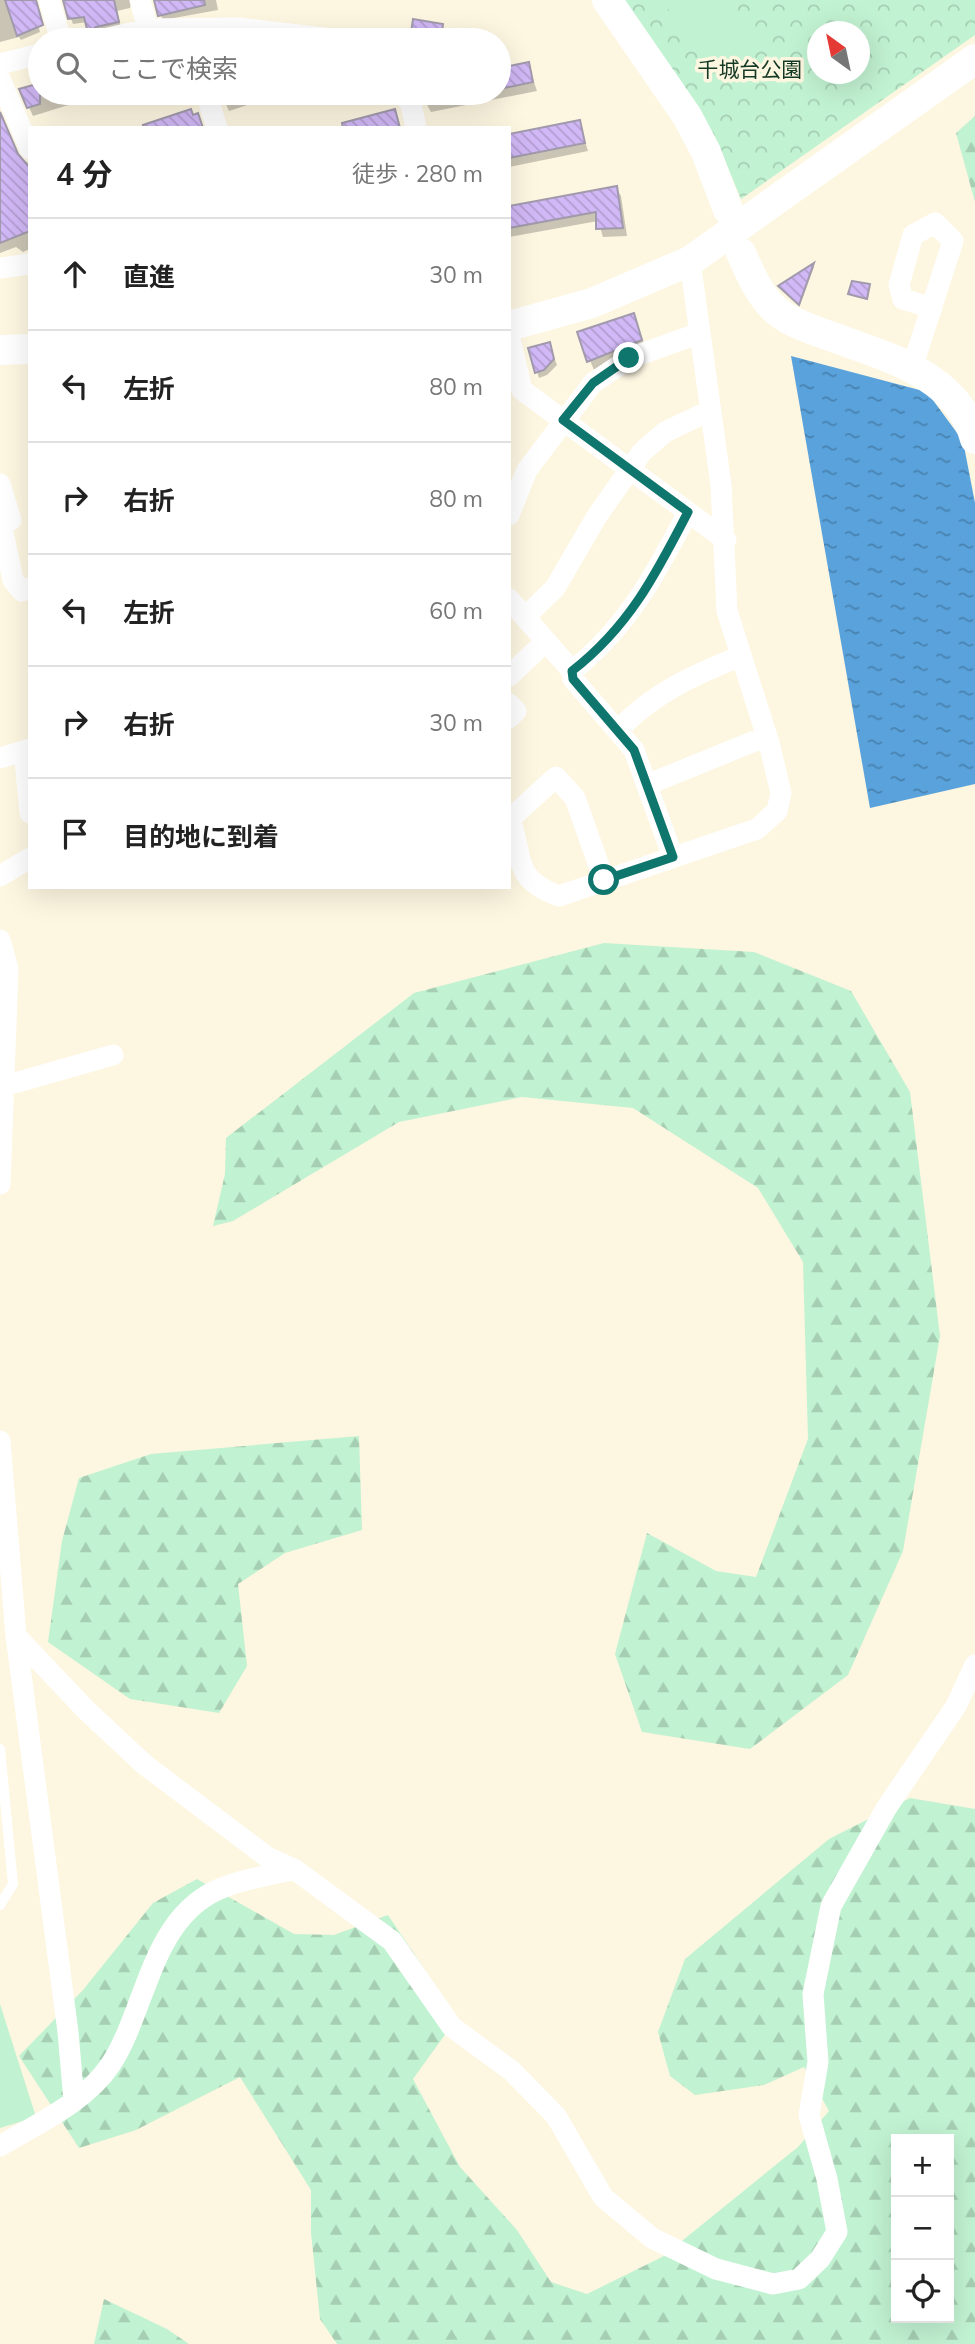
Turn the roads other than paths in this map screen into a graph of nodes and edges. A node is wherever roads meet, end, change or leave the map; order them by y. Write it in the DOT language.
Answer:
graph roads {
  1 [pos="49,0"];
  2 [pos="140,0"];
  3 [pos="607,0"];
  4 [pos="57,28"];
  5 [pos="148,28"];
  6 [pos="28,57"];
  7 [pos="975,60"];
  8 [pos="0,64"];
  9 [pos="0,79"];
  10 [pos="210,105"];
  11 [pos="411,105"];
  12 [pos="216,126"];
  13 [pos="416,126"];
  14 [pos="28,144"];
  15 [pos="728,211"];
  16 [pos="741,253"];
  17 [pos="690,261"];
  18 [pos="28,264"];
  19 [pos="0,268"];
  20 [pos="932,308"];
  21 [pos="511,325"];
  22 [pos="699,333"];
  23 [pos="28,349"];
  24 [pos="0,350"];
  25 [pos="511,351"];
  26 [pos="912,369"];
  27 [pos="516,391"];
  28 [pos="709,411"];
  29 [pos="563,420"];
  30 [pos="975,439"];
  31 [pos="631,470"];
  32 [pos="0,484"];
  33 [pos="511,510"];
  34 [pos="688,512"];
  35 [pos="10,520"];
  36 [pos="726,540"];
  37 [pos="28,589"];
  38 [pos="511,601"];
  39 [pos="525,617"];
  40 [pos="546,641"];
  41 [pos="741,656"];
  42 [pos="572,671"];
  43 [pos="511,674"];
  44 [pos="619,729"];
  45 [pos="767,736"];
  46 [pos="27,750"];
  47 [pos="0,758"];
  48 [pos="28,771"];
  49 [pos="649,784"];
  50 [pos="511,817"];
  51 [pos="511,822"];
  52 [pos="673,857"];
  53 [pos="28,859"];
  54 [pos="0,876"];
  55 [pos="604,880"];
  56 [pos="0,940"];
  57 [pos="113,1055"];
  58 [pos="4,1086"];
  59 [pos="0,1184"];
  60 [pos="0,1441"];
  61 [pos="16,1636"];
  62 [pos="975,1665"];
  63 [pos="0,1749"];
  64 [pos="1,1780"];
  65 [pos="5,1844"];
  66 [pos="294,1869"];
  67 [pos="0,1905"];
  68 [pos="74,2101"];
  69 [pos="0,2146"];
  1 -- 4 [label="street"];
  2 -- 5 [label="street"];
  3 -- 15 [label="street"];
  6 -- 8 [label="street"];
  7 -- 17 [label="street"];
  9 -- 14 [label="street"];
  10 -- 12 [label="street"];
  11 -- 13 [label="street"];
  16 -- 26 [label="street"];
  17 -- 21 [label="street"];
  17 -- 22 [label="street"];
  18 -- 19 [label="street"];
  20 -- 26 [label="street"];
  22 -- 28 [label="street"];
  22 -- 29 [label="street"];
  23 -- 24 [label="street"];
  25 -- 27 [label="street"];
  26 -- 30 [label="street"];
  27 -- 29 [label="street"];
  28 -- 31 [label="street"];
  28 -- 36 [label="street"];
  29 -- 31 [label="street"];
  29 -- 33 [label="street"];
  31 -- 34 [label="street"];
  31 -- 39 [label="street"];
  32 -- 35 [label="street"];
  34 -- 36 [label="street"];
  34 -- 42 [label="street"];
  35 -- 37 [label="street"];
  36 -- 41 [label="street"];
  38 -- 39 [label="street"];
  39 -- 40 [label="street"];
  40 -- 42 [label="street"];
  40 -- 43 [label="street"];
  41 -- 44 [label="street"];
  41 -- 45 [label="street"];
  42 -- 44 [label="street"];
  44 -- 49 [label="street"];
  45 -- 49 [label="street"];
  45 -- 52 [label="street"];
  46 -- 47 [label="street"];
  46 -- 48 [label="street"];
  49 -- 52 [label="street"];
  50 -- 55 [label="street"];
  51 -- 55 [label="street"];
  52 -- 55 [label="street"];
  53 -- 54 [label="street"];
  56 -- 58 [label="street"];
  57 -- 58 [label="street"];
  58 -- 59 [label="street"];
  60 -- 61 [label="street"];
  61 -- 66 [label="street"];
  61 -- 68 [label="street"];
  62 -- 66 [label="street"];
  63 -- 64 [label="lane"];
  64 -- 65 [label="lane"];
  65 -- 67 [label="lane"];
  66 -- 68 [label="street"];
  68 -- 69 [label="street"];
}
